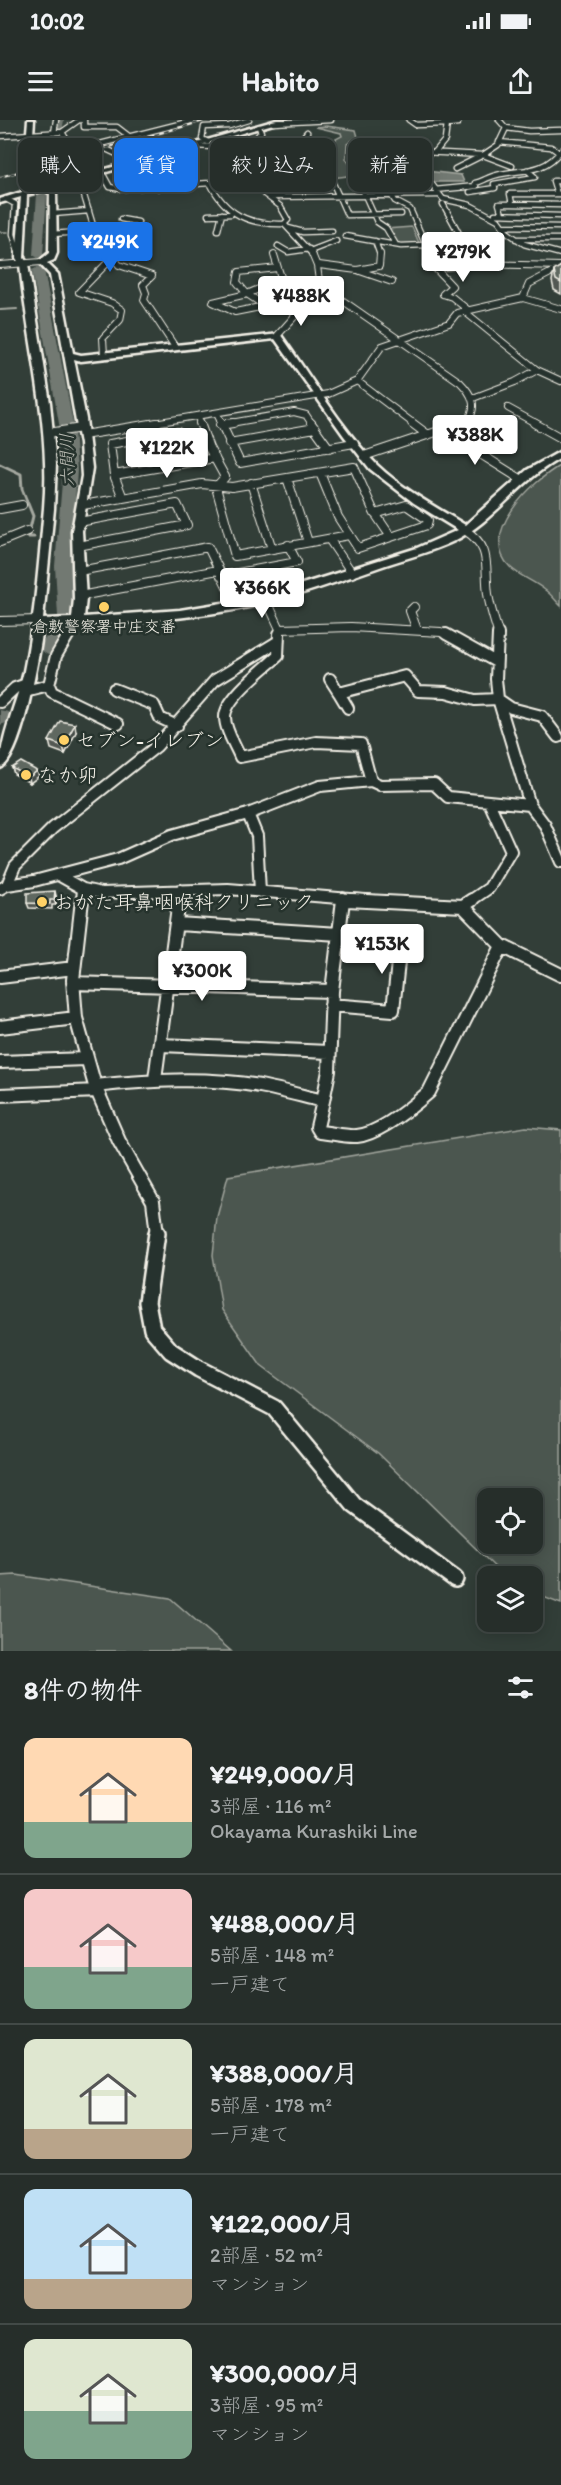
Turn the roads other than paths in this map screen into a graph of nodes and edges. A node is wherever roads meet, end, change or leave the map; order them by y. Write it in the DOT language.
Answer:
graph roads {
  1 [pos="31,120"];
  2 [pos="37,120"];
  3 [pos="56,120"];
  4 [pos="79,120"];
  5 [pos="195,120"];
  6 [pos="222,120"];
  7 [pos="249,120"];
  8 [pos="331,120"];
  9 [pos="409,120"];
  10 [pos="453,120"];
  11 [pos="499,120"];
  12 [pos="277,121"];
  13 [pos="447,124"];
  14 [pos="548,125"];
  15 [pos="229,126"];
  16 [pos="259,127"];
  17 [pos="506,128"];
  18 [pos="554,130"];
  19 [pos="561,130"];
  20 [pos="307,132"];
  21 [pos="58,133"];
  22 [pos="34,134"];
  23 [pos="502,134"];
  24 [pos="143,135"];
  25 [pos="231,135"];
  26 [pos="0,136"];
  27 [pos="130,137"];
  28 [pos="63,138"];
  29 [pos="148,138"];
  30 [pos="256,138"];
  31 [pos="302,138"];
  32 [pos="528,138"];
  33 [pos="208,142"];
  34 [pos="499,142"];
  35 [pos="510,143"];
  36 [pos="198,145"];
  37 [pos="102,146"];
  38 [pos="432,151"];
  39 [pos="436,151"];
  40 [pos="503,151"];
  41 [pos="560,151"];
  42 [pos="483,154"];
  43 [pos="512,166"];
  44 [pos="455,169"];
  45 [pos="527,171"];
  46 [pos="102,175"];
  47 [pos="561,181"];
  48 [pos="210,183"];
  49 [pos="198,184"];
  50 [pos="114,187"];
  51 [pos="432,189"];
  52 [pos="32,192"];
  53 [pos="51,192"];
  54 [pos="83,192"];
  55 [pos="214,192"];
  56 [pos="264,192"];
  57 [pos="336,192"];
  58 [pos="438,194"];
  59 [pos="559,194"];
  60 [pos="391,195"];
  61 [pos="337,196"];
  62 [pos="365,196"];
  63 [pos="268,197"];
  64 [pos="3,200"];
  65 [pos="512,204"];
  66 [pos="561,205"];
  67 [pos="89,211"];
  68 [pos="401,213"];
  69 [pos="53,214"];
  70 [pos="222,214"];
  71 [pos="231,214"];
  72 [pos="374,214"];
  73 [pos="487,214"];
  74 [pos="502,214"];
  75 [pos="561,216"];
  76 [pos="121,219"];
  77 [pos="211,226"];
  78 [pos="286,226"];
  79 [pos="503,226"];
  80 [pos="561,227"];
  81 [pos="218,230"];
  82 [pos="332,231"];
  83 [pos="358,231"];
  84 [pos="95,232"];
  85 [pos="52,234"];
  86 [pos="345,236"];
  87 [pos="516,239"];
  88 [pos="561,239"];
  89 [pos="372,241"];
  90 [pos="336,242"];
  91 [pos="396,245"];
  92 [pos="425,245"];
  93 [pos="278,246"];
  94 [pos="526,246"];
  95 [pos="561,246"];
  96 [pos="310,250"];
  97 [pos="561,254"];
  98 [pos="274,255"];
  99 [pos="113,257"];
  100 [pos="22,261"];
  101 [pos="42,262"];
  102 [pos="0,265"];
  103 [pos="319,265"];
  104 [pos="461,265"];
  105 [pos="561,267"];
  106 [pos="278,268"];
  107 [pos="435,268"];
  108 [pos="357,270"];
  109 [pos="393,282"];
  110 [pos="268,285"];
  111 [pos="320,288"];
  112 [pos="247,293"];
  113 [pos="523,298"];
  114 [pos="306,303"];
  115 [pos="561,309"];
  116 [pos="466,310"];
  117 [pos="277,336"];
  118 [pos="396,339"];
  119 [pos="175,348"];
  120 [pos="67,354"];
  121 [pos="104,355"];
  122 [pos="81,358"];
  123 [pos="69,367"];
  124 [pos="537,370"];
  125 [pos="357,381"];
  126 [pos="561,381"];
  127 [pos="320,396"];
  128 [pos="473,398"];
  129 [pos="508,408"];
  130 [pos="217,414"];
  131 [pos="198,417"];
  132 [pos="220,424"];
  133 [pos="315,428"];
  134 [pos="442,430"];
  135 [pos="80,431"];
  136 [pos="48,433"];
  137 [pos="428,435"];
  138 [pos="144,438"];
  139 [pos="561,438"];
  140 [pos="229,443"];
  141 [pos="354,443"];
  142 [pos="329,448"];
  143 [pos="561,454"];
  144 [pos="364,456"];
  145 [pos="215,458"];
  146 [pos="192,461"];
  147 [pos="157,467"];
  148 [pos="320,473"];
  149 [pos="114,475"];
  150 [pos="287,478"];
  151 [pos="522,480"];
  152 [pos="251,483"];
  153 [pos="217,486"];
  154 [pos="170,489"];
  155 [pos="123,498"];
  156 [pos="83,504"];
  157 [pos="177,504"];
  158 [pos="22,505"];
  159 [pos="1,506"];
  160 [pos="375,514"];
  161 [pos="79,522"];
  162 [pos="465,530"];
  163 [pos="27,531"];
  164 [pos="349,535"];
  165 [pos="391,537"];
  166 [pos="329,540"];
  167 [pos="0,542"];
  168 [pos="308,542"];
  169 [pos="288,545"];
  170 [pos="78,546"];
  171 [pos="272,549"];
  172 [pos="79,571"];
  173 [pos="219,573"];
  174 [pos="352,573"];
  175 [pos="80,596"];
  176 [pos="266,599"];
  177 [pos="236,605"];
  178 [pos="414,607"];
  179 [pos="0,621"];
  180 [pos="37,622"];
  181 [pos="74,622"];
  182 [pos="280,629"];
  183 [pos="417,630"];
  184 [pos="277,642"];
  185 [pos="496,662"];
  186 [pos="330,679"];
  187 [pos="49,685"];
  188 [pos="26,688"];
  189 [pos="114,689"];
  190 [pos="339,693"];
  191 [pos="498,699"];
  192 [pos="0,702"];
  193 [pos="348,708"];
  194 [pos="118,724"];
  195 [pos="177,726"];
  196 [pos="558,737"];
  197 [pos="0,763"];
  198 [pos="371,781"];
  199 [pos="489,802"];
  200 [pos="530,805"];
  201 [pos="248,814"];
  202 [pos="561,861"];
  203 [pos="58,875"];
  204 [pos="4,887"];
  205 [pos="83,889"];
  206 [pos="180,891"];
  207 [pos="260,892"];
  208 [pos="343,898"];
  209 [pos="463,906"];
  210 [pos="177,924"];
  211 [pos="339,936"];
  212 [pos="502,946"];
  213 [pos="74,968"];
  214 [pos="561,975"];
  215 [pos="0,977"];
  216 [pos="73,983"];
  217 [pos="170,987"];
  218 [pos="332,991"];
  219 [pos="331,1005"];
  220 [pos="76,1018"];
  221 [pos="0,1027"];
  222 [pos="161,1044"];
  223 [pos="329,1052"];
  224 [pos="86,1059"];
  225 [pos="0,1062"];
  226 [pos="155,1079"];
  227 [pos="96,1088"];
  228 [pos="0,1095"];
  229 [pos="323,1101"];
  230 [pos="455,1579"];
  1 -- 22 [label="street"];
  2 -- 22 [label="street"];
  3 -- 21 [label="street"];
  4 -- 21 [label="street"];
  4 -- 27 [label="street"];
  5 -- 24 [label="street"];
  6 -- 15 [label="street"];
  7 -- 15 [label="street"];
  8 -- 12 [label="street"];
  9 -- 13 [label="street"];
  10 -- 13 [label="street"];
  11 -- 17 [label="street"];
  12 -- 16 [label="street"];
  13 -- 39 [label="street"];
  14 -- 18 [label="street"];
  15 -- 25 [label="street"];
  15 -- 33 [label="street"];
  16 -- 25 [label="street"];
  16 -- 30 [label="street"];
  17 -- 18 [label="street"];
  17 -- 23 [label="street"];
  18 -- 19 [label="street"];
  20 -- 31 [label="street"];
  21 -- 22 [label="street"];
  21 -- 28 [label="street"];
  22 -- 26 [label="street"];
  22 -- 100 [label="street"];
  23 -- 32 [label="street"];
  23 -- 34 [label="street"];
  24 -- 27 [label="street"];
  24 -- 29 [label="street"];
  25 -- 33 [label="street"];
  27 -- 37 [label="street"];
  33 -- 36 [label="street"];
  34 -- 35 [label="street"];
  34 -- 42 [label="street"];
  35 -- 40 [label="street"];
  35 -- 41 [label="street"];
  38 -- 39 [label="street"];
  39 -- 42 [label="street"];
  41 -- 45 [label="street"];
  42 -- 43 [label="street"];
  42 -- 44 [label="street"];
  45 -- 58 [label="street"];
  45 -- 58 [label="street"];
  46 -- 50 [label="street"];
  47 -- 59 [label="street"];
  48 -- 49 [label="street"];
  51 -- 58 [label="street"];
  52 -- 64 [label="street"];
  53 -- 69 [label="street"];
  54 -- 67 [label="street"];
  55 -- 71 [label="street"];
  56 -- 63 [label="street"];
  57 -- 61 [label="street"];
  58 -- 60 [label="street"];
  58 -- 62 [label="street"];
  58 -- 73 [label="street"];
  58 -- 104 [label="street"];
  59 -- 65 [label="street"];
  60 -- 62 [label="street"];
  60 -- 92 [label="street"];
  61 -- 62 [label="street"];
  61 -- 63 [label="street"];
  61 -- 72 [label="street"];
  62 -- 72 [label="street"];
  63 -- 78 [label="street"];
  64 -- 100 [label="street"];
  65 -- 66 [label="street"];
  65 -- 74 [label="street"];
  67 -- 69 [label="street"];
  67 -- 84 [label="street"];
  68 -- 72 [label="street"];
  69 -- 85 [label="street"];
  70 -- 71 [label="street"];
  70 -- 77 [label="street"];
  70 -- 81 [label="street"];
  71 -- 78 [label="street"];
  72 -- 91 [label="street"];
  73 -- 74 [label="street"];
  73 -- 79 [label="street"];
  74 -- 75 [label="street"];
  76 -- 84 [label="street"];
  78 -- 82 [label="street"];
  78 -- 96 [label="street"];
  79 -- 80 [label="street"];
  79 -- 87 [label="street"];
  83 -- 89 [label="street"];
  84 -- 85 [label="street"];
  84 -- 99 [label="street"];
  85 -- 101 [label="street"];
  86 -- 89 [label="street"];
  87 -- 88 [label="street"];
  87 -- 94 [label="street"];
  89 -- 91 [label="street"];
  89 -- 108 [label="street"];
  90 -- 96 [label="street"];
  91 -- 92 [label="street"];
  92 -- 107 [label="street"];
  93 -- 96 [label="street"];
  94 -- 95 [label="street"];
  94 -- 97 [label="street"];
  96 -- 103 [label="street"];
  98 -- 106 [label="street"];
  99 -- 119 [label="street"];
  99 -- 121 [label="street"];
  100 -- 101 [label="street"];
  100 -- 102 [label="street"];
  100 -- 136 [label="street"];
  101 -- 120 [label="street"];
  103 -- 108 [label="street"];
  103 -- 111 [label="street"];
  104 -- 105 [label="street"];
  104 -- 107 [label="street"];
  105 -- 113 [label="street"];
  106 -- 110 [label="street"];
  106 -- 112 [label="street"];
  107 -- 116 [label="street"];
  108 -- 109 [label="street"];
  110 -- 112 [label="street"];
  110 -- 114 [label="street"];
  111 -- 114 [label="street"];
  111 -- 118 [label="street"];
  112 -- 112 [label="street"];
  113 -- 115 [label="street"];
  113 -- 116 [label="street"];
  114 -- 117 [label="street"];
  116 -- 118 [label="street"];
  116 -- 124 [label="street"];
  117 -- 119 [label="street"];
  117 -- 127 [label="street"];
  118 -- 125 [label="street"];
  118 -- 128 [label="street"];
  119 -- 121 [label="street"];
  120 -- 122 [label="street"];
  120 -- 123 [label="street"];
  121 -- 122 [label="street"];
  122 -- 123 [label="street"];
  123 -- 135 [label="street"];
  124 -- 126 [label="street"];
  124 -- 128 [label="street"];
  125 -- 127 [label="street"];
  125 -- 137 [label="street"];
  127 -- 130 [label="street"];
  127 -- 141 [label="street"];
  128 -- 134 [label="street"];
  129 -- 139 [label="street"];
  130 -- 131 [label="street"];
  130 -- 132 [label="street"];
  131 -- 135 [label="street"];
  131 -- 145 [label="street"];
  132 -- 133 [label="street"];
  132 -- 140 [label="street"];
  133 -- 140 [label="street"];
  133 -- 142 [label="street"];
  134 -- 137 [label="street"];
  134 -- 151 [label="street"];
  135 -- 136 [label="street"];
  135 -- 156 [label="street"];
  136 -- 180 [label="street"];
  137 -- 144 [label="street"];
  138 -- 146 [label="street"];
  138 -- 147 [label="street"];
  138 -- 149 [label="street"];
  140 -- 142 [label="street"];
  141 -- 142 [label="street"];
  141 -- 144 [label="street"];
  143 -- 151 [label="street"];
  144 -- 162 [label="street"];
  145 -- 146 [label="street"];
  145 -- 153 [label="street"];
  146 -- 147 [label="street"];
  147 -- 149 [label="street"];
  148 -- 150 [label="street"];
  148 -- 160 [label="street"];
  148 -- 164 [label="street"];
  149 -- 155 [label="street"];
  150 -- 152 [label="street"];
  150 -- 168 [label="street"];
  151 -- 162 [label="street"];
  152 -- 153 [label="street"];
  152 -- 171 [label="street"];
  153 -- 154 [label="street"];
  153 -- 171 [label="street"];
  154 -- 155 [label="street"];
  154 -- 157 [label="street"];
  155 -- 156 [label="street"];
  156 -- 161 [label="street"];
  157 -- 161 [label="street"];
  157 -- 170 [label="street"];
  158 -- 159 [label="street"];
  160 -- 165 [label="street"];
  160 -- 165 [label="street"];
  161 -- 170 [label="street"];
  162 -- 174 [label="street"];
  162 -- 185 [label="street"];
  163 -- 167 [label="street"];
  164 -- 165 [label="street"];
  164 -- 166 [label="street"];
  166 -- 168 [label="street"];
  166 -- 174 [label="street"];
  168 -- 169 [label="street"];
  169 -- 171 [label="street"];
  169 -- 173 [label="street"];
  170 -- 172 [label="street"];
  172 -- 173 [label="street"];
  172 -- 175 [label="street"];
  173 -- 175 [label="street"];
  173 -- 177 [label="street"];
  174 -- 176 [label="street"];
  175 -- 181 [label="street"];
  176 -- 177 [label="street"];
  176 -- 182 [label="street"];
  177 -- 181 [label="street"];
  178 -- 183 [label="street"];
  179 -- 180 [label="street"];
  180 -- 181 [label="street"];
  180 -- 188 [label="street"];
  181 -- 187 [label="street"];
  182 -- 183 [label="street"];
  182 -- 184 [label="street"];
  183 -- 185 [label="street"];
  184 -- 195 [label="street"];
  184 -- 198 [label="street"];
  185 -- 191 [label="street"];
  186 -- 190 [label="street"];
  187 -- 188 [label="street"];
  187 -- 194 [label="street"];
  188 -- 192 [label="street"];
  188 -- 197 [label="street"];
  189 -- 195 [label="street"];
  190 -- 191 [label="street"];
  190 -- 193 [label="street"];
  191 -- 196 [label="street"];
  191 -- 200 [label="street"];
  195 -- 204 [label="street"];
  198 -- 199 [label="street"];
  198 -- 201 [label="street"];
  199 -- 200 [label="street"];
  199 -- 209 [label="street"];
  200 -- 202 [label="street"];
  201 -- 203 [label="street"];
  201 -- 207 [label="street"];
  203 -- 204 [label="street"];
  203 -- 205 [label="street"];
  205 -- 206 [label="street"];
  205 -- 213 [label="street"];
  206 -- 207 [label="street"];
  206 -- 210 [label="street"];
  207 -- 208 [label="street"];
  208 -- 209 [label="street"];
  208 -- 211 [label="street"];
  209 -- 212 [label="street"];
  210 -- 211 [label="street"];
  210 -- 217 [label="street"];
  211 -- 218 [label="street"];
  211 -- 219 [label="street"];
  212 -- 214 [label="street"];
  212 -- 229 [label="street"];
  213 -- 215 [label="street"];
  213 -- 216 [label="street"];
  216 -- 217 [label="street"];
  216 -- 220 [label="street"];
  217 -- 218 [label="street"];
  217 -- 222 [label="street"];
  218 -- 219 [label="street"];
  219 -- 223 [label="street"];
  220 -- 221 [label="street"];
  220 -- 224 [label="street"];
  222 -- 223 [label="street"];
  222 -- 226 [label="street"];
  223 -- 229 [label="street"];
  224 -- 225 [label="street"];
  224 -- 227 [label="street"];
  226 -- 227 [label="street"];
  226 -- 229 [label="street"];
  227 -- 228 [label="street"];
  227 -- 230 [label="street"];
}
